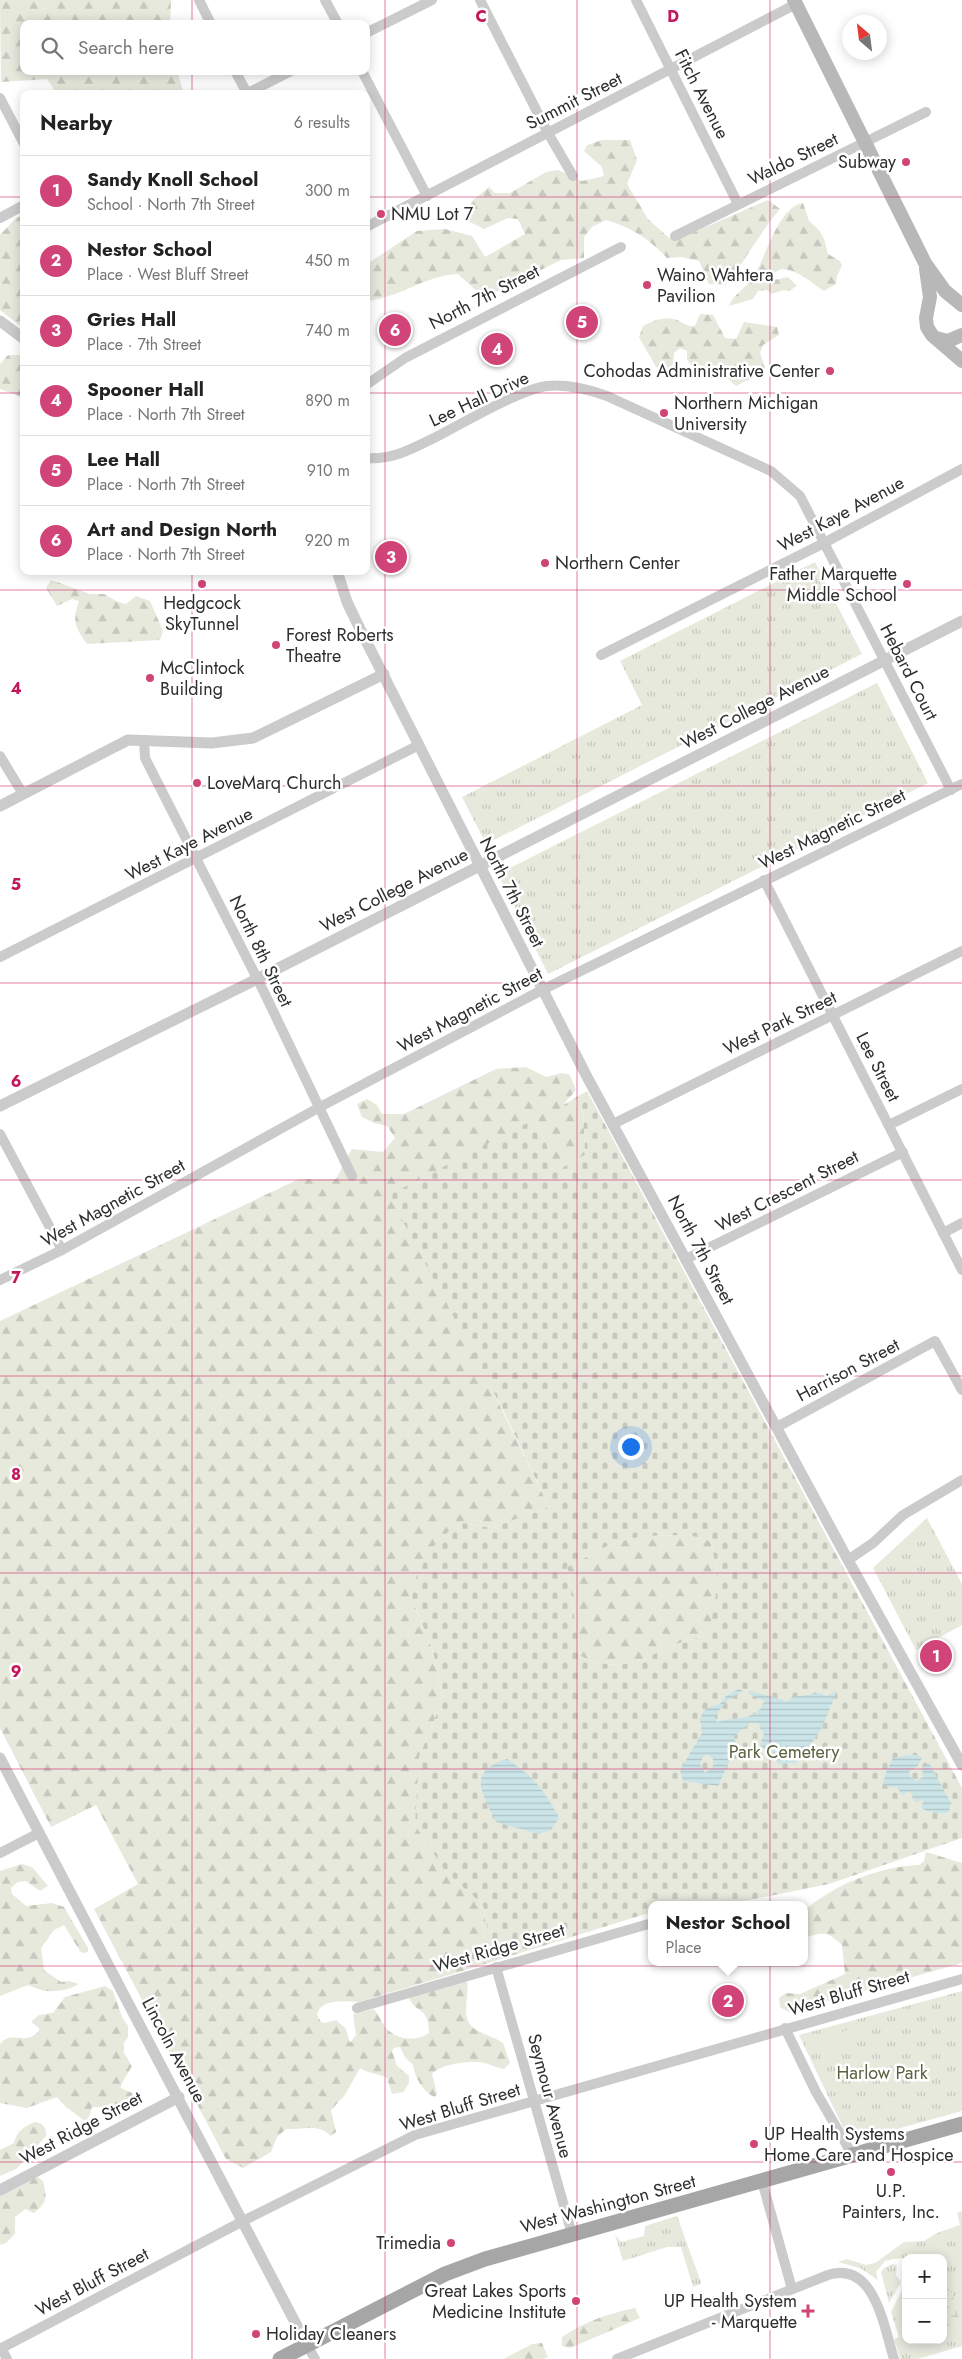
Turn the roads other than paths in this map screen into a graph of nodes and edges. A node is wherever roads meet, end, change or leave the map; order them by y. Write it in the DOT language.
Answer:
graph roads {
  1 [pos="199,0"];
  2 [pos="326,0"];
  3 [pos="432,0"];
  4 [pos="480,0"];
  5 [pos="636,0"];
  6 [pos="795,2"];
  7 [pos="209,20"];
  8 [pos="336,20"];
  9 [pos="370,31"];
  10 [pos="671,69"];
  11 [pos="237,75"];
  12 [pos="283,75"];
  13 [pos="364,75"];
  14 [pos="244,90"];
  15 [pos="254,90"];
  16 [pos="0,98"];
  17 [pos="926,112"];
  18 [pos="548,133"];
  19 [pos="20,136"];
  20 [pos="864,141"];
  21 [pos="573,176"];
  22 [pos="427,196"];
  23 [pos="738,204"];
  24 [pos="20,207"];
  25 [pos="0,218"];
  26 [pos="370,224"];
  27 [pos="675,236"];
  28 [pos="621,247"];
  29 [pos="925,263"];
  30 [pos="959,302"];
  31 [pos="926,314"];
  32 [pos="0,320"];
  33 [pos="962,335"];
  34 [pos="20,336"];
  35 [pos="935,338"];
  36 [pos="962,361"];
  37 [pos="370,382"];
  38 [pos="370,458"];
  39 [pos="962,469"];
  40 [pos="824,543"];
  41 [pos="338,575"];
  42 [pos="962,621"];
  43 [pos="601,655"];
  44 [pos="885,661"];
  45 [pos="384,674"];
  46 [pos="144,740"];
  47 [pos="419,745"];
  48 [pos="0,756"];
  49 [pos="962,784"];
  50 [pos="951,790"];
  51 [pos="23,794"];
  52 [pos="0,806"];
  53 [pos="197,859"];
  54 [pos="479,867"];
  55 [pos="764,880"];
  56 [pos="962,951"];
  57 [pos="0,958"];
  58 [pos="257,979"];
  59 [pos="542,990"];
  60 [pos="833,1016"];
  61 [pos="962,1089"];
  62 [pos="0,1106"];
  63 [pos="320,1107"];
  64 [pos="613,1124"];
  65 [pos="889,1125"];
  66 [pos="0,1134"];
  67 [pos="903,1152"];
  68 [pos="352,1176"];
  69 [pos="962,1223"];
  70 [pos="943,1233"];
  71 [pos="62,1250"];
  72 [pos="686,1259"];
  73 [pos="962,1270"];
  74 [pos="0,1280"];
  75 [pos="958,1374"];
  76 [pos="962,1390"];
  77 [pos="777,1427"];
  78 [pos="962,1480"];
  79 [pos="848,1560"];
  80 [pos="0,1758"];
  81 [pos="962,1765"];
  82 [pos="39,1833"];
  83 [pos="0,1853"];
  84 [pos="648,1924"];
  85 [pos="496,1967"];
  86 [pos="962,1978"];
  87 [pos="357,2008"];
  88 [pos="785,2028"];
  89 [pos="179,2097"];
  90 [pos="536,2100"];
  91 [pos="962,2124"];
  92 [pos="852,2156"];
  93 [pos="762,2181"];
  94 [pos="0,2190"];
  95 [pos="243,2221"];
  96 [pos="572,2234"];
  97 [pos="792,2289"];
  98 [pos="307,2344"];
  99 [pos="1,2348"];
  100 [pos="7,2359"];
  101 [pos="280,2359"];
  102 [pos="315,2359"];
  103 [pos="617,2359"];
  104 [pos="894,2359"];
  1 -- 7 [label="street"];
  2 -- 8 [label="street"];
  3 -- 9 [label="street"];
  4 -- 18 [label="street"];
  5 -- 10 [label="street, Fitch Avenue"];
  6 -- 10 [label="street, Summit Street"];
  6 -- 20 [label="main road"];
  10 -- 18 [label="street, Summit Street"];
  10 -- 23 [label="street, Fitch Avenue"];
  11 -- 14 [label="street"];
  12 -- 15 [label="street"];
  13 -- 22 [label="street"];
  16 -- 19 [label="street"];
  17 -- 20 [label="street, Waldo Street"];
  18 -- 21 [label="street"];
  18 -- 22 [label="street, Summit Street"];
  20 -- 23 [label="street, Waldo Street"];
  20 -- 29 [label="main road"];
  22 -- 26 [label="street, Summit Street"];
  23 -- 27 [label="street, Waldo Street"];
  24 -- 25 [label="street"];
  28 -- 37 [label="street, North 7th Street"];
  29 -- 30 [label="main road"];
  29 -- 31 [label="main road"];
  30 -- 31 [label="main road"];
  31 -- 35 [label="main road"];
  32 -- 34 [label="street"];
  33 -- 35 [label="main road"];
  35 -- 36 [label="main road"];
  38 -- 40 [label="street, Lee Hall Drive"];
  39 -- 40 [label="street, West Kaye Avenue"];
  40 -- 43 [label="street, West Kaye Avenue"];
  40 -- 44 [label="street, Hebard Court"];
  41 -- 45 [label="street, North 7th Street"];
  42 -- 44 [label="street, West College Avenue"];
  44 -- 50 [label="street, Hebard Court"];
  44 -- 54 [label="street, West College Avenue"];
  45 -- 46 [label="street"];
  45 -- 47 [label="street, North 7th Street"];
  46 -- 51 [label="street"];
  46 -- 53 [label="street, North 8th Street"];
  47 -- 53 [label="street, West Kaye Avenue"];
  47 -- 54 [label="street, North 7th Street"];
  48 -- 51 [label="street"];
  49 -- 50 [label="street, West Magnetic Street"];
  50 -- 55 [label="street, West Magnetic Street"];
  51 -- 52 [label="street"];
  53 -- 57 [label="street, West Kaye Avenue"];
  53 -- 58 [label="street, North 8th Street"];
  54 -- 58 [label="street, West College Avenue"];
  54 -- 59 [label="street, North 7th Street"];
  55 -- 59 [label="street, West Magnetic Street"];
  55 -- 60 [label="street, Lee Street"];
  56 -- 60 [label="street, West Park Street"];
  58 -- 62 [label="street, West College Avenue"];
  58 -- 63 [label="street, North 8th Street"];
  59 -- 63 [label="street, West Magnetic Street"];
  59 -- 64 [label="street, North 7th Street"];
  60 -- 64 [label="street, West Park Street"];
  60 -- 65 [label="street, Lee Street"];
  61 -- 65 [label="street"];
  63 -- 68 [label="street, North 8th Street"];
  63 -- 71 [label="street, West Magnetic Street"];
  64 -- 72 [label="street, North 7th Street"];
  65 -- 67 [label="street, Lee Street"];
  66 -- 71 [label="street"];
  67 -- 70 [label="street, Lee Street"];
  67 -- 72 [label="street, West Crescent Street"];
  69 -- 70 [label="street"];
  70 -- 73 [label="street, Lee Street"];
  71 -- 74 [label="street, West Magnetic Street"];
  72 -- 77 [label="street, North 7th Street"];
  75 -- 76 [label="street"];
  75 -- 77 [label="street, Harrison Street"];
  77 -- 79 [label="street, North 7th Street"];
  78 -- 79 [label="street"];
  79 -- 81 [label="street, North 7th Street"];
  80 -- 82 [label="street, Lincoln Avenue"];
  82 -- 83 [label="street"];
  82 -- 89 [label="street, Lincoln Avenue"];
  84 -- 85 [label="street, West Ridge Street"];
  85 -- 87 [label="street, West Ridge Street"];
  85 -- 90 [label="street, Seymour Avenue"];
  86 -- 88 [label="street, West Bluff Street"];
  88 -- 90 [label="street, West Bluff Street"];
  88 -- 92 [label="street"];
  89 -- 94 [label="street, West Ridge Street"];
  89 -- 95 [label="street, Lincoln Avenue"];
  90 -- 95 [label="street, West Bluff Street"];
  90 -- 96 [label="street, Seymour Avenue"];
  91 -- 92 [label="main road, West Washington Street"];
  92 -- 93 [label="main road, West Washington Street"];
  93 -- 96 [label="main road, West Washington Street"];
  93 -- 97 [label="street"];
  95 -- 98 [label="street, Lincoln Avenue"];
  95 -- 99 [label="street, West Bluff Street"];
  96 -- 98 [label="main road, West Washington Street"];
  97 -- 103 [label="street"];
  97 -- 104 [label="street"];
  98 -- 101 [label="main road, West Washington Street"];
  98 -- 102 [label="street, Lincoln Avenue"];
  99 -- 100 [label="street"];
}
